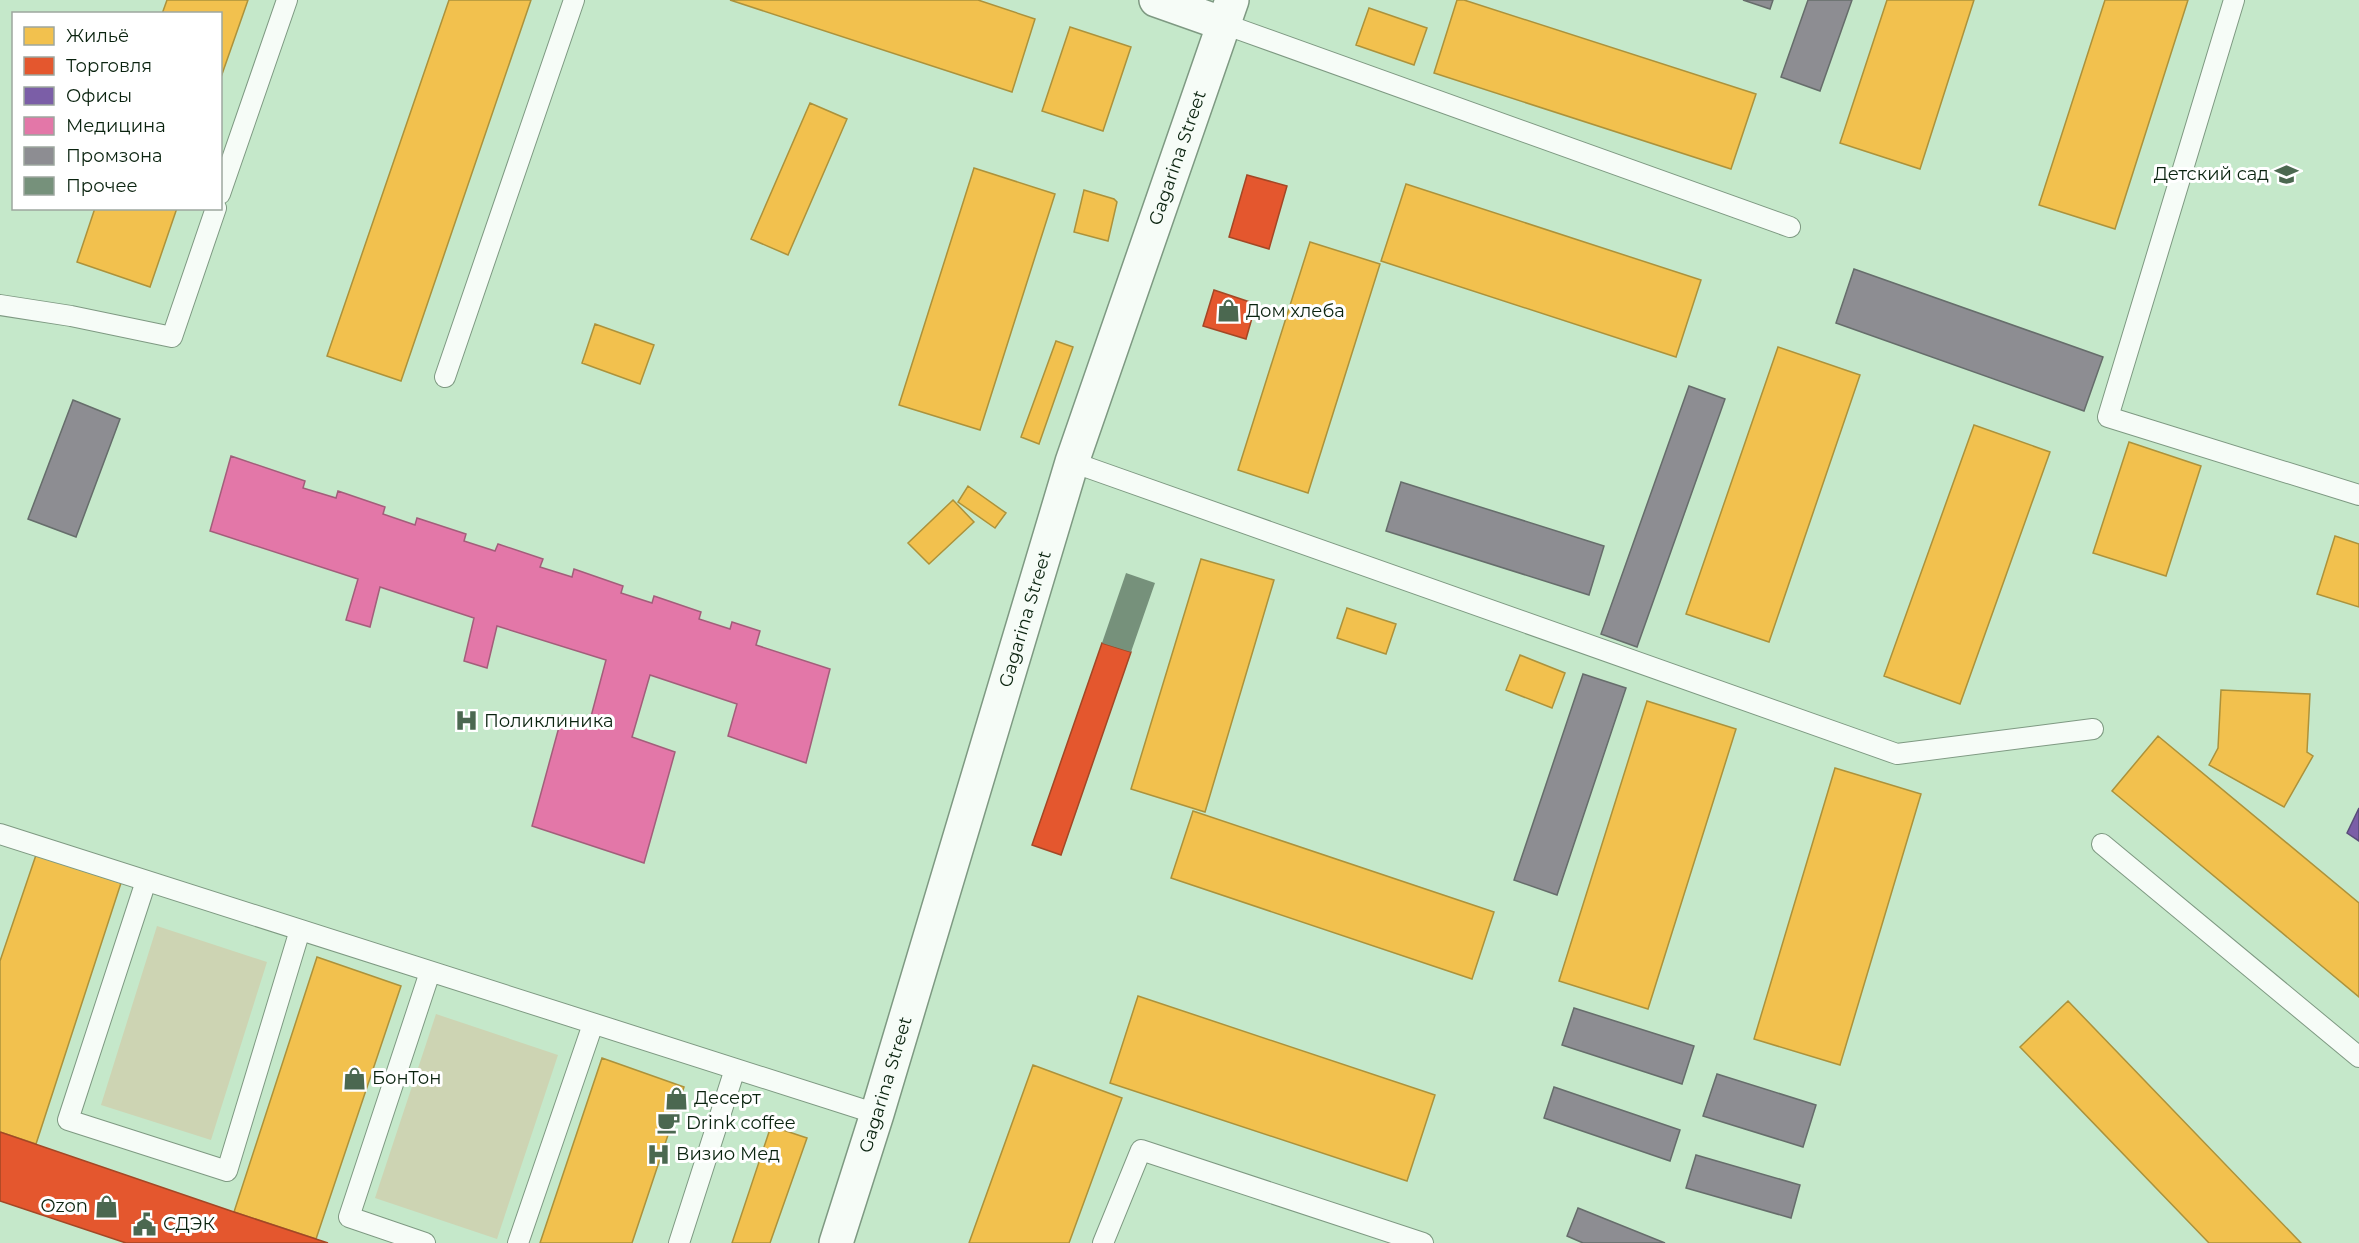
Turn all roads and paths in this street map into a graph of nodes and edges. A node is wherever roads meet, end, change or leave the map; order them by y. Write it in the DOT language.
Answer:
graph roads {
  1 [pos="287,0"];
  2 [pos="574,0"];
  3 [pos="1156,0"];
  4 [pos="2234,0"];
  5 [pos="1228,12"];
  6 [pos="222,188"];
  7 [pos="215,210"];
  8 [pos="1790,227"];
  9 [pos="0,305"];
  10 [pos="445,377"];
  11 [pos="1072,462"];
  12 [pos="2359,495"];
  13 [pos="2093,729"];
  14 [pos="2,840"];
  15 [pos="2102,844"];
  16 [pos="146,880"];
  17 [pos="300,930"];
  18 [pos="430,972"];
  19 [pos="593,1024"];
  20 [pos="2359,1057"];
  21 [pos="735,1070"];
  22 [pos="878,1114"];
  23 [pos="425,1243"];
  24 [pos="518,1243"];
  25 [pos="679,1243"];
  26 [pos="836,1243"];
  27 [pos="1103,1243"];
  28 [pos="1423,1243"];
  1 -- 6 [label="lane"];
  2 -- 10 [label="lane"];
  3 -- 5 [label="street"];
  4 -- 12 [label="lane"];
  5 -- 8 [label="lane"];
  5 -- 11 [label="street, Gagarina Street"];
  7 -- 9 [label="lane"];
  11 -- 13 [label="lane"];
  11 -- 22 [label="street, Gagarina Street"];
  14 -- 16 [label="lane"];
  15 -- 20 [label="lane"];
  16 -- 17 [label="lane"];
  16 -- 17 [label="lane"];
  17 -- 18 [label="lane"];
  18 -- 19 [label="lane"];
  18 -- 23 [label="lane"];
  19 -- 21 [label="lane"];
  19 -- 24 [label="lane"];
  21 -- 22 [label="lane"];
  21 -- 25 [label="lane"];
  22 -- 26 [label="street, Gagarina Street"];
  27 -- 28 [label="lane"];
}
